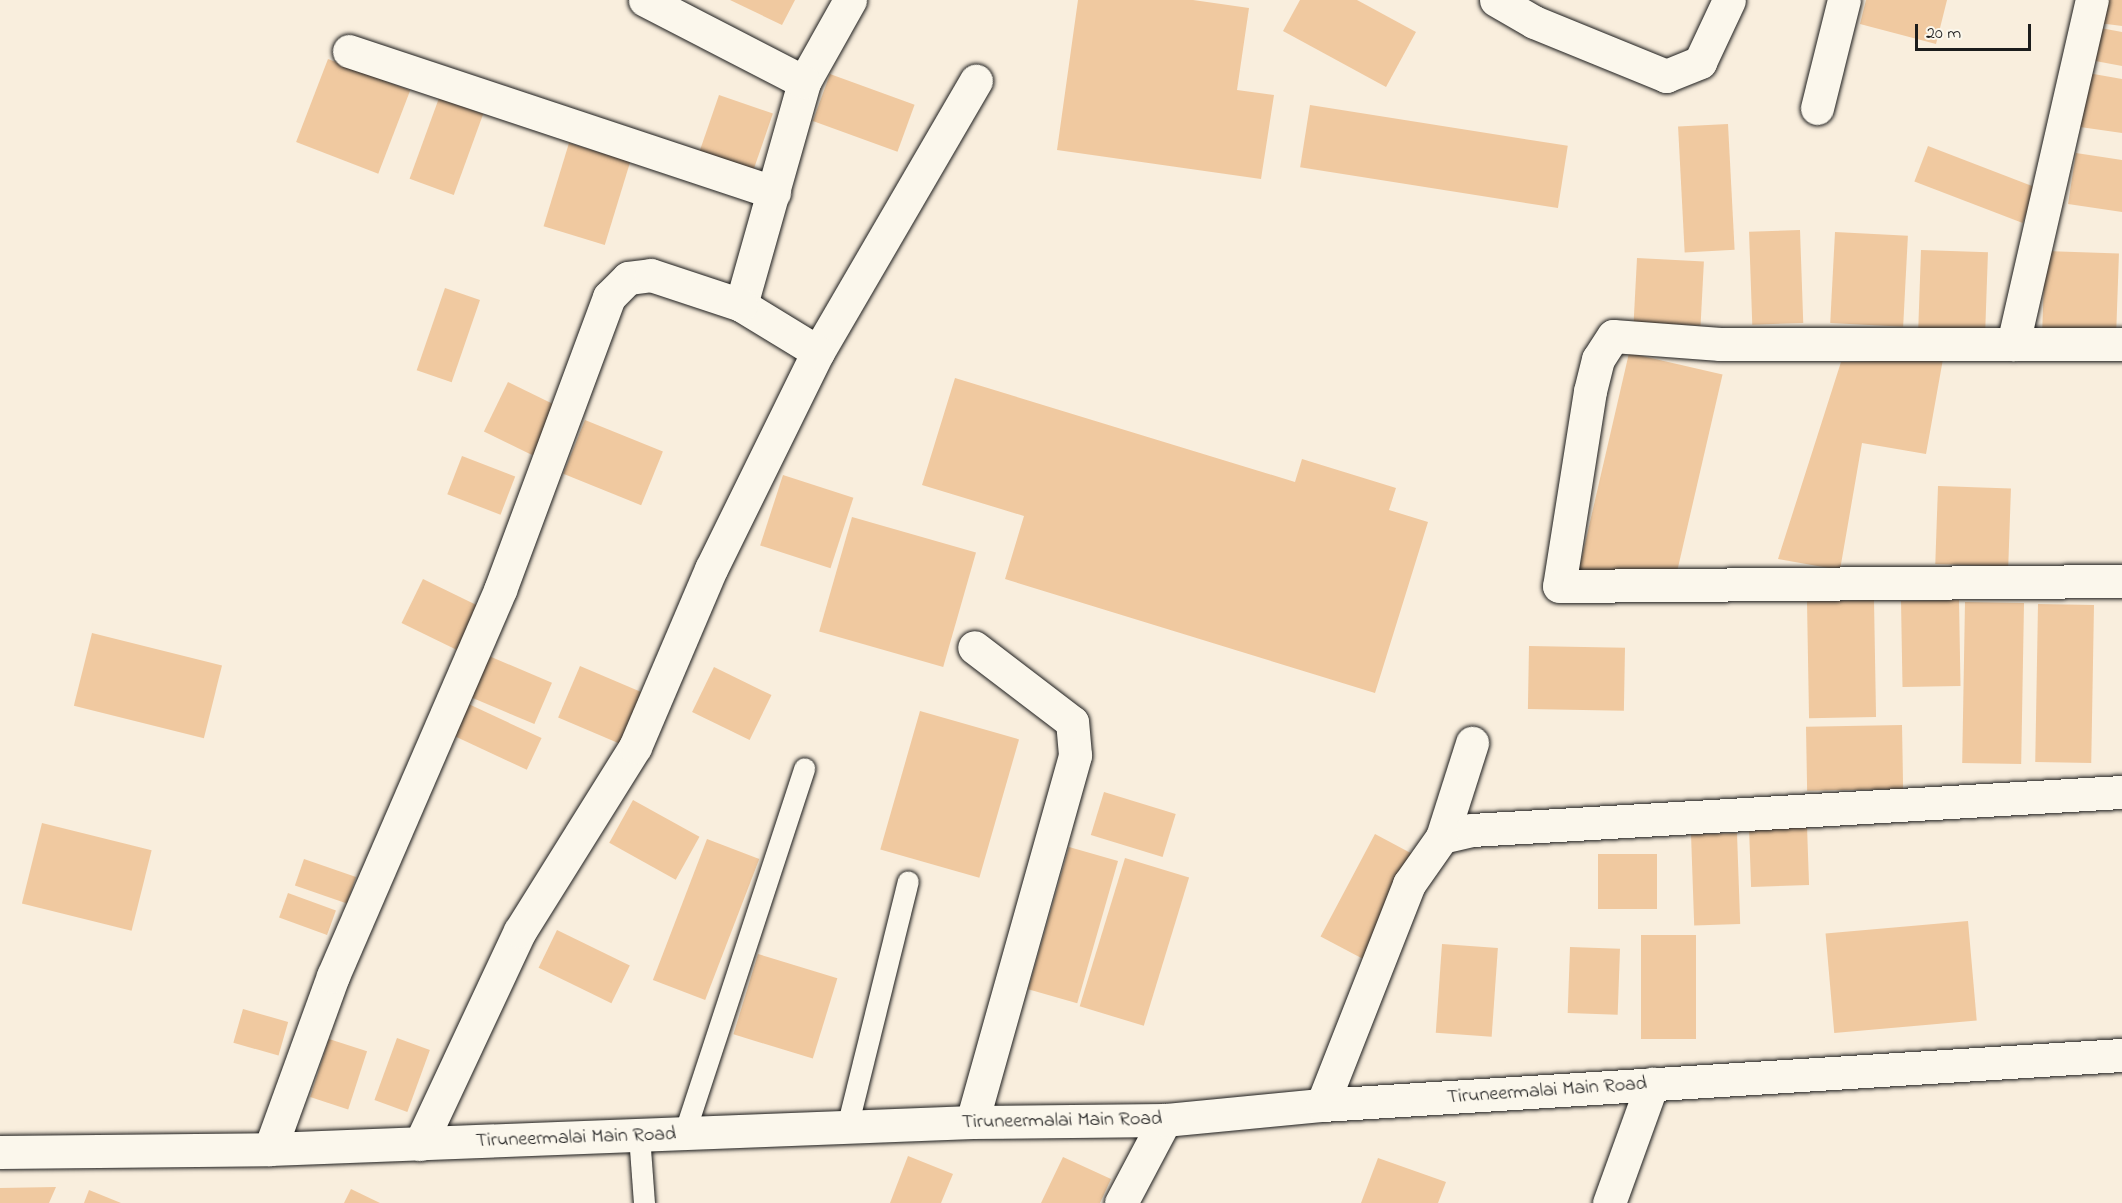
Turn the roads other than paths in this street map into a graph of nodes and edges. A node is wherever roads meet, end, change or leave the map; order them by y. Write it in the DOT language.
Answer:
graph roads {
  1 [pos="645,0"];
  2 [pos="850,0"];
  3 [pos="1496,0"];
  4 [pos="1729,0"];
  5 [pos="1844,0"];
  6 [pos="2092,0"];
  7 [pos="349,51"];
  8 [pos="976,81"];
  9 [pos="804,82"];
  10 [pos="1817,108"];
  11 [pos="774,192"];
  12 [pos="741,305"];
  13 [pos="2013,344"];
  14 [pos="2122,344"];
  15 [pos="818,352"];
  16 [pos="2122,581"];
  17 [pos="974,647"];
  18 [pos="1472,743"];
  19 [pos="804,768"];
  20 [pos="2122,792"];
  21 [pos="1442,837"];
  22 [pos="908,881"];
  23 [pos="2122,1055"];
  24 [pos="1652,1084"];
  25 [pos="1322,1106"];
  26 [pos="1165,1120"];
  27 [pos="972,1122"];
  28 [pos="848,1127"];
  29 [pos="684,1134"];
  30 [pos="639,1135"];
  31 [pos="420,1144"];
  32 [pos="270,1149"];
  33 [pos="0,1152"];
  34 [pos="644,1203"];
  35 [pos="1121,1203"];
  36 [pos="1609,1203"];
  1 -- 9 [label="street"];
  2 -- 9 [label="street"];
  3 -- 4 [label="street"];
  5 -- 10 [label="street"];
  6 -- 13 [label="street"];
  7 -- 11 [label="street"];
  8 -- 15 [label="street"];
  9 -- 11 [label="street"];
  11 -- 12 [label="street"];
  12 -- 15 [label="street"];
  12 -- 32 [label="street"];
  13 -- 14 [label="street"];
  13 -- 16 [label="street"];
  15 -- 31 [label="street"];
  17 -- 27 [label="street"];
  18 -- 21 [label="street"];
  19 -- 29 [label="lane"];
  20 -- 21 [label="street"];
  21 -- 25 [label="street"];
  22 -- 28 [label="lane"];
  23 -- 24 [label="street, Tiruneermalai Main Road"];
  24 -- 25 [label="street, Tiruneermalai Main Road"];
  24 -- 36 [label="street"];
  25 -- 26 [label="street, Tiruneermalai Main Road"];
  26 -- 27 [label="street, Tiruneermalai Main Road"];
  26 -- 35 [label="street"];
  27 -- 28 [label="street, Tiruneermalai Main Road"];
  28 -- 29 [label="street, Tiruneermalai Main Road"];
  29 -- 30 [label="street, Tiruneermalai Main Road"];
  30 -- 31 [label="street, Tiruneermalai Main Road"];
  30 -- 34 [label="lane"];
  31 -- 32 [label="street, Tiruneermalai Main Road"];
  32 -- 33 [label="street, Tiruneermalai Main Road"];
}
